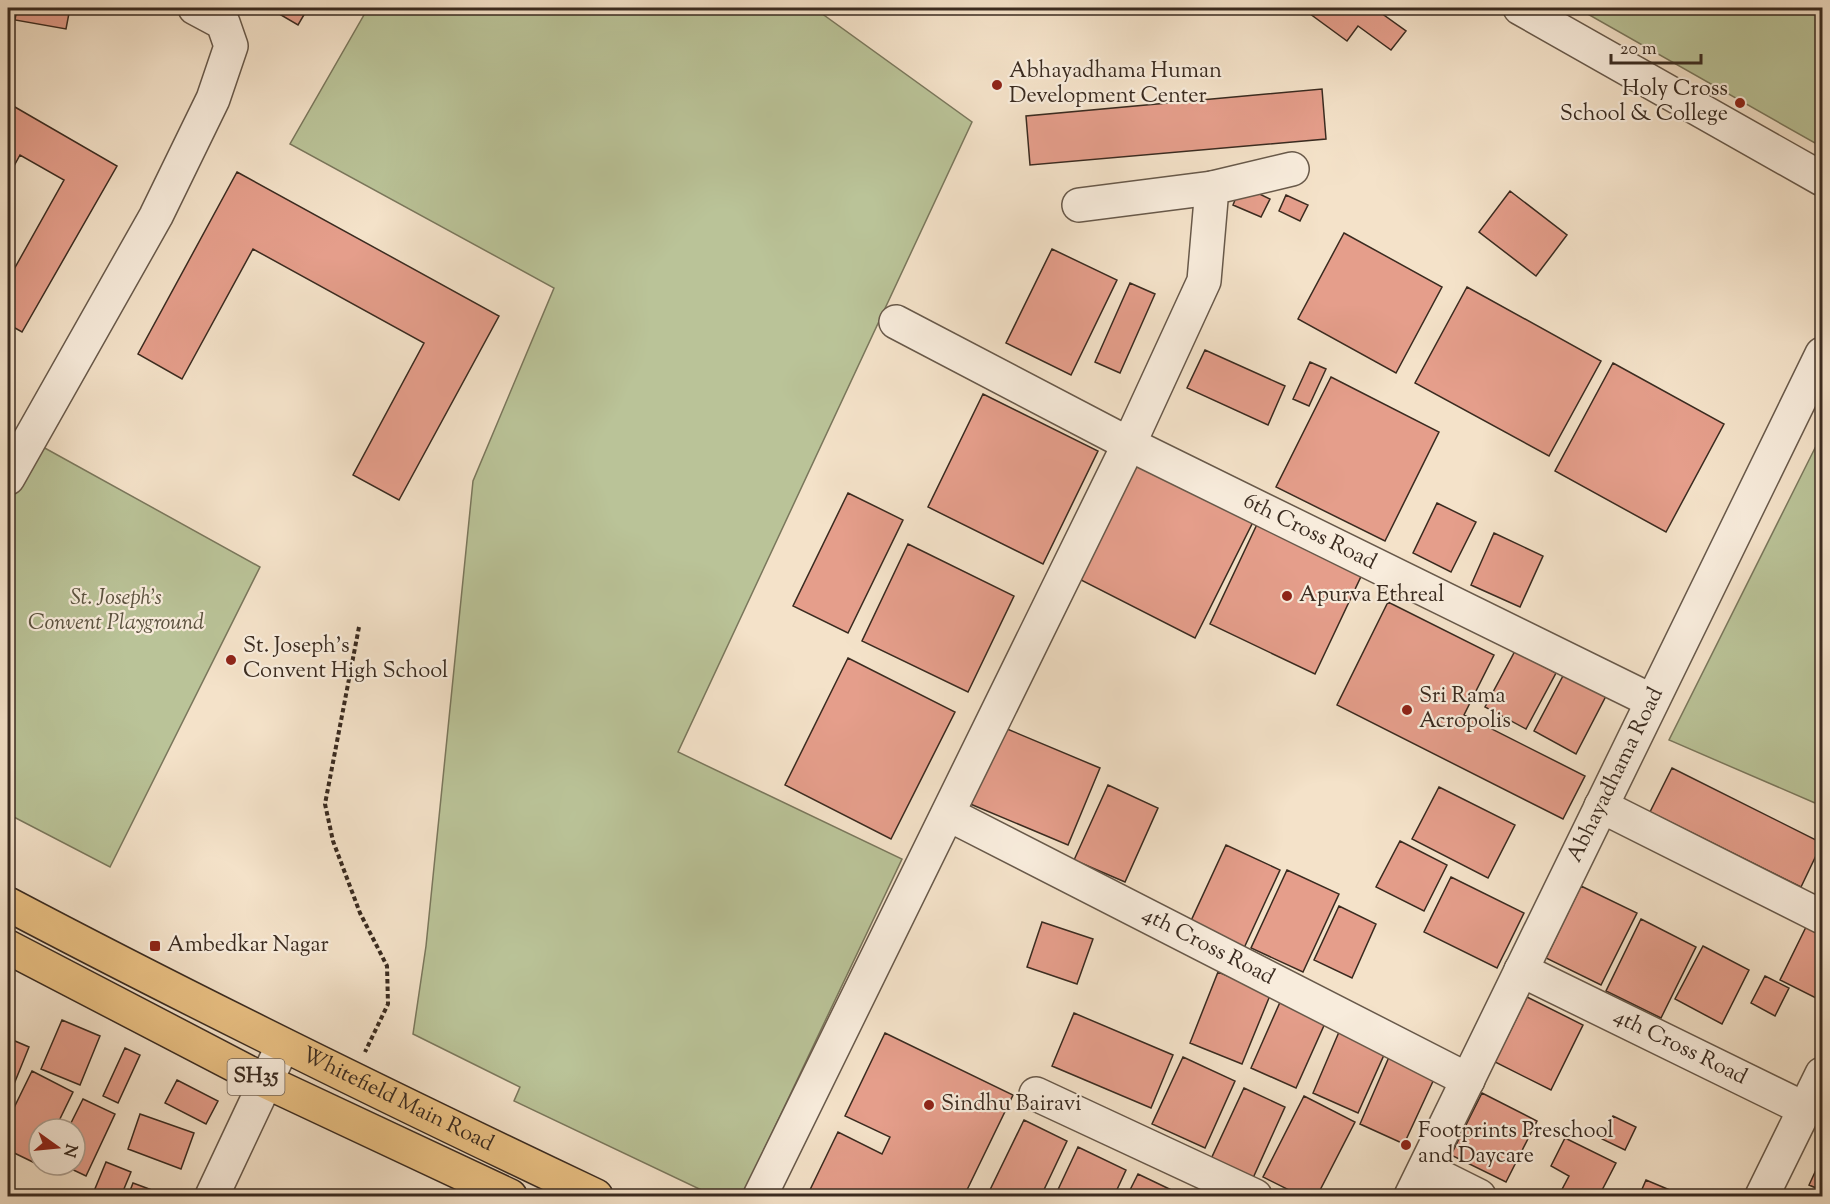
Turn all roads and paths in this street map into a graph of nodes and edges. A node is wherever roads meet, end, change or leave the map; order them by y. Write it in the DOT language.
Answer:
graph roads {
  1 [pos="195,8"];
  2 [pos="1520,8"];
  3 [pos="1292,169"];
  4 [pos="1822,179"];
  5 [pos="1212,188"];
  6 [pos="1079,205"];
  7 [pos="897,322"];
  8 [pos="1822,354"];
  9 [pos="1128,444"];
  10 [pos="8,478"];
  11 [pos="359,627"];
  12 [pos="1652,701"];
  13 [pos="1601,806"];
  14 [pos="948,814"];
  15 [pos="8,904"];
  16 [pos="1822,917"];
  17 [pos="8,947"];
  18 [pos="1521,970"];
  19 [pos="283,1046"];
  20 [pos="1822,1074"];
  21 [pos="353,1080"];
  22 [pos="1468,1080"];
  23 [pos="267,1082"];
  24 [pos="1036,1094"];
  25 [pos="1805,1109"];
  26 [pos="1418,1183"];
  27 [pos="212,1197"];
  28 [pos="510,1197"];
  29 [pos="596,1197"];
  30 [pos="760,1197"];
  31 [pos="1255,1197"];
  32 [pos="1479,1197"];
  33 [pos="1762,1197"];
  1 -- 10 [label="street"];
  2 -- 4 [label="street"];
  3 -- 5 [label="street"];
  5 -- 6 [label="street"];
  5 -- 9 [label="street"];
  7 -- 9 [label="street, 6th Cross Road"];
  8 -- 12 [label="street, Abhayadhama Road"];
  9 -- 12 [label="street, 6th Cross Road"];
  9 -- 14 [label="street"];
  11 -- 21 [label="path"];
  12 -- 13 [label="street, Abhayadhama Road"];
  13 -- 16 [label="street"];
  13 -- 18 [label="street, Abhayadhama Road"];
  14 -- 22 [label="street, 4th Cross Road"];
  14 -- 30 [label="street"];
  15 -- 19 [label="main road, Whitefield Main Road / SH35"];
  17 -- 23 [label="main road, Whitefield Main Road / SH35"];
  18 -- 22 [label="street, Abhayadhama Road"];
  18 -- 25 [label="street, 4th Cross Road"];
  19 -- 21 [label="main road, Whitefield Main Road / SH35"];
  19 -- 23 [label="street"];
  20 -- 25 [label="street"];
  21 -- 29 [label="main road, Whitefield Main Road / SH35"];
  22 -- 26 [label="street, Abhayadhama Road"];
  23 -- 27 [label="street"];
  23 -- 28 [label="main road, Whitefield Main Road / SH35"];
  24 -- 31 [label="street"];
  25 -- 33 [label="street"];
  26 -- 32 [label="street"];
}
